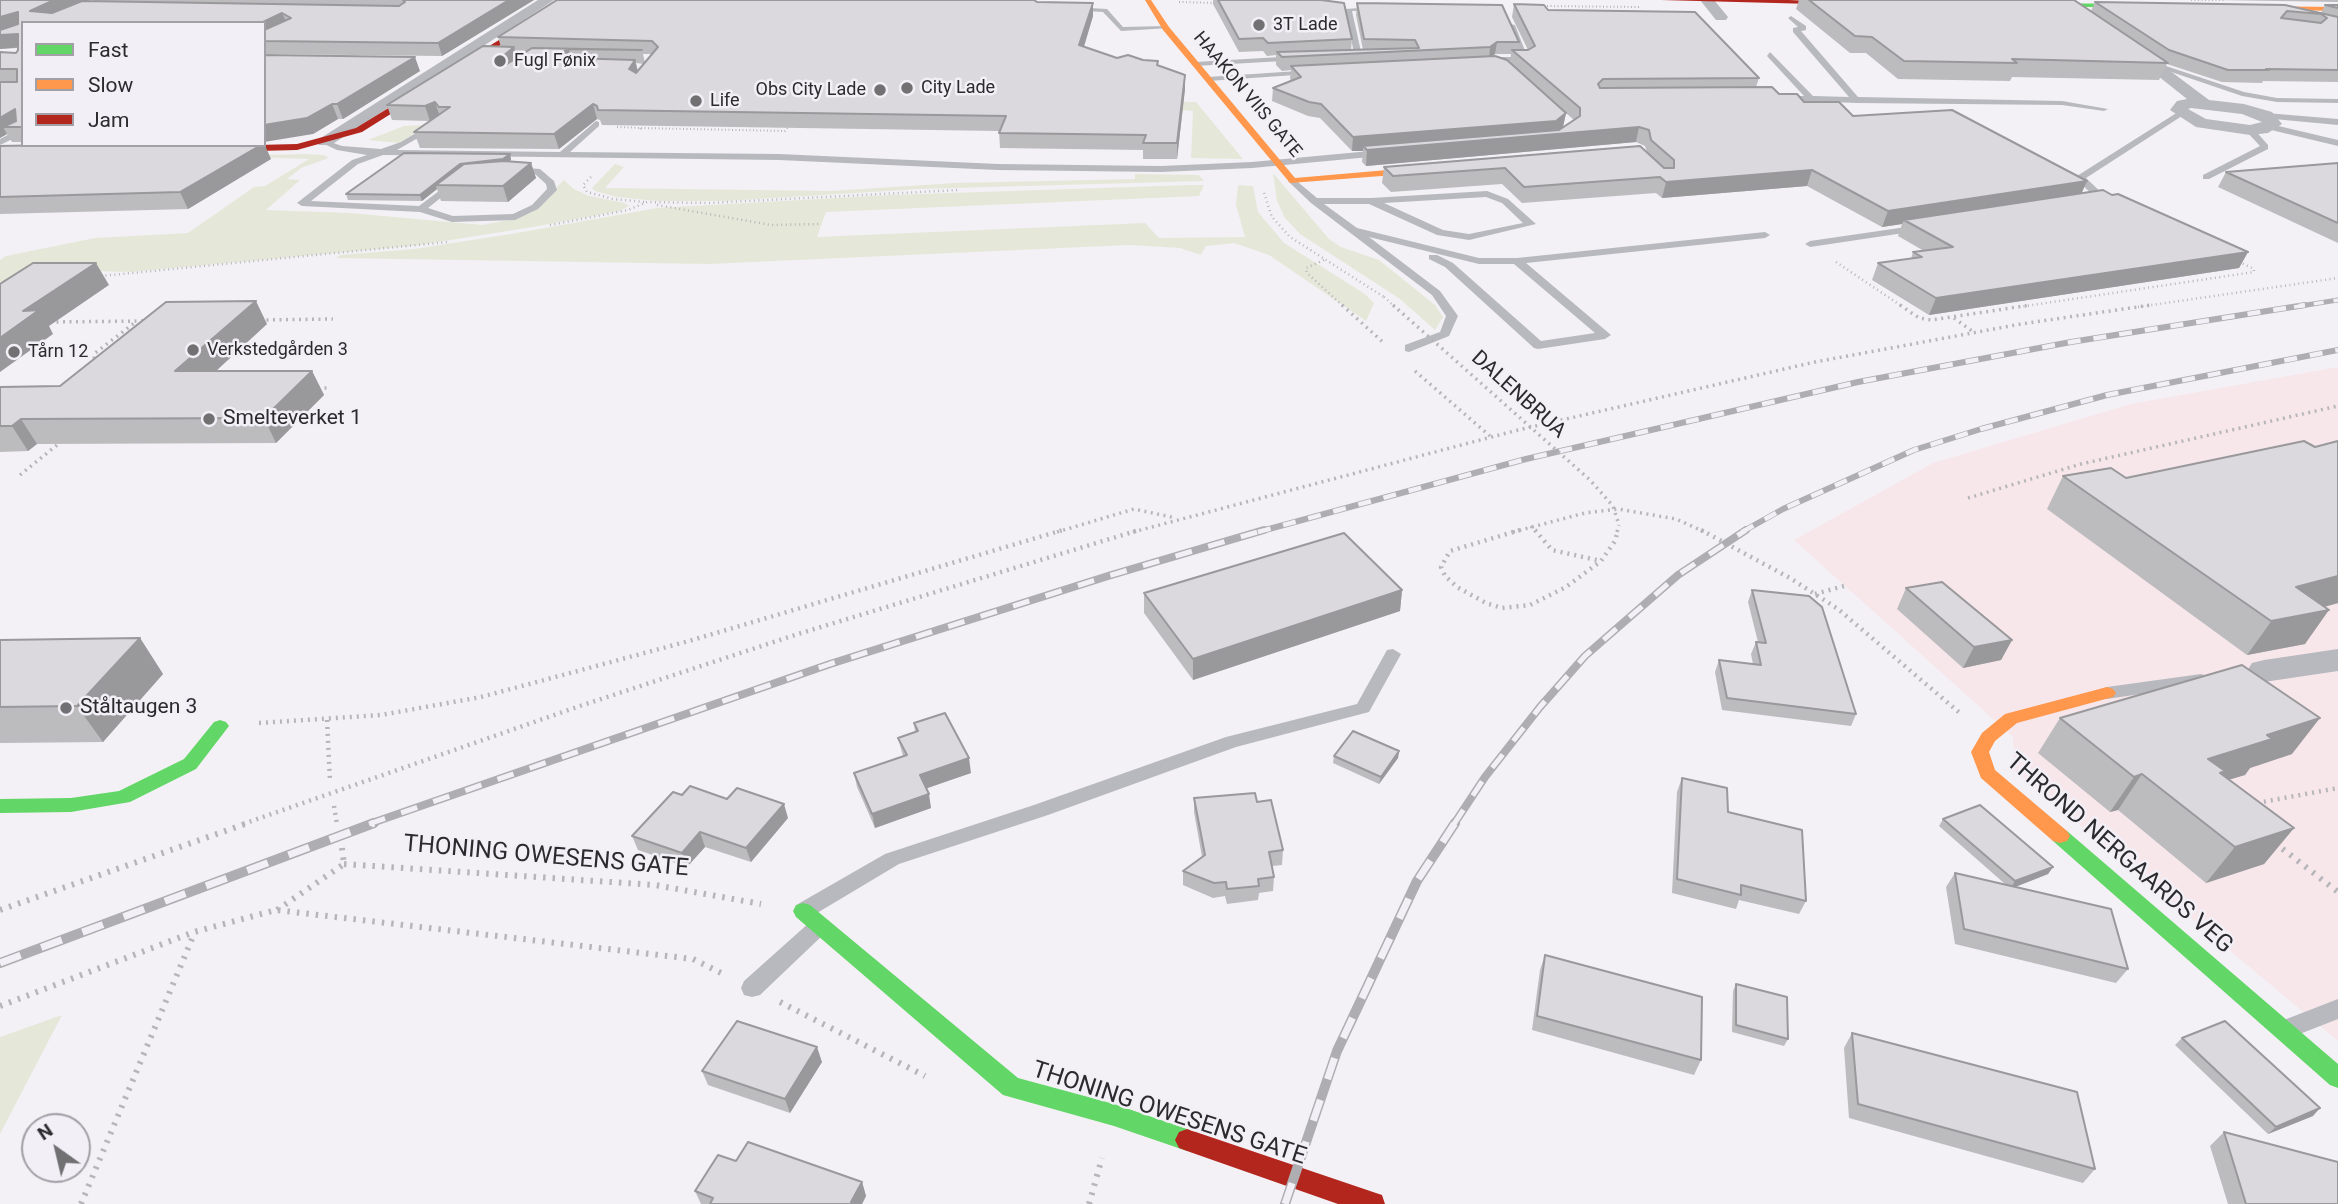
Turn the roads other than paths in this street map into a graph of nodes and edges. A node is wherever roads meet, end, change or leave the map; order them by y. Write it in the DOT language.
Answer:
graph roads {
  1 [pos="547,0"];
  2 [pos="569,0"];
  3 [pos="1148,0"];
  4 [pos="1664,0"];
  5 [pos="1707,0"];
  6 [pos="1866,3"];
  7 [pos="2061,3"];
  8 [pos="2223,3"];
  9 [pos="106,5"];
  10 [pos="2011,5"];
  11 [pos="2164,7"];
  12 [pos="2270,8"];
  13 [pos="1066,9"];
  14 [pos="1387,9"];
  15 [pos="2338,9"];
  16 [pos="1504,11"];
  17 [pos="1721,17"];
  18 [pos="1791,18"];
  19 [pos="2300,18"];
  20 [pos="51,21"];
  21 [pos="1166,28"];
  22 [pos="1770,54"];
  23 [pos="1345,56"];
  24 [pos="1358,56"];
  25 [pos="1371,56"];
  26 [pos="1305,58"];
  27 [pos="477,59"];
  28 [pos="1526,60"];
  29 [pos="2148,61"];
  30 [pos="425,62"];
  31 [pos="445,64"];
  32 [pos="1195,64"];
  33 [pos="1508,69"];
  34 [pos="1531,69"];
  35 [pos="1324,71"];
  36 [pos="1208,79"];
  37 [pos="1768,97"];
  38 [pos="1812,100"];
  39 [pos="1857,101"];
  40 [pos="2338,101"];
  41 [pos="2203,103"];
  42 [pos="2104,108"];
  43 [pos="2181,114"];
  44 [pos="439,122"];
  45 [pos="2268,122"];
  46 [pos="2338,122"];
  47 [pos="596,124"];
  48 [pos="2250,130"];
  49 [pos="21,132"];
  50 [pos="326,141"];
  51 [pos="2338,143"];
  52 [pos="4,149"];
  53 [pos="194,150"];
  54 [pos="388,151"];
  55 [pos="1397,152"];
  56 [pos="525,156"];
  57 [pos="560,156"];
  58 [pos="1279,163"];
  59 [pos="1444,168"];
  60 [pos="466,173"];
  61 [pos="2206,177"];
  62 [pos="1293,181"];
  63 [pos="2103,199"];
  64 [pos="1314,201"];
  65 [pos="1370,201"];
  66 [pos="2089,201"];
  67 [pos="2115,205"];
  68 [pos="421,209"];
  69 [pos="1927,227"];
  70 [pos="1355,231"];
  71 [pos="1765,235"];
  72 [pos="1810,244"];
  73 [pos="1412,246"];
  74 [pos="1517,261"];
  75 [pos="1409,348"];
  76 [pos="1393,654"];
  77 [pos="2338,660"];
  78 [pos="2258,672"];
  79 [pos="2212,678"];
  80 [pos="2107,693"];
  81 [pos="220,726"];
  82 [pos="0,806"];
  83 [pos="803,911"];
  84 [pos="820,926"];
  85 [pos="752,988"];
  86 [pos="2338,1009"];
  87 [pos="2283,1031"];
  88 [pos="2338,1078"];
  89 [pos="1373,1204"];
  1 -- 27 [label="street"];
  2 -- 27 [label="street"];
  3 -- 21 [label="street, HAAKON VIIS GATE"];
  4 -- 5 [label="street"];
  5 -- 6 [label="street"];
  5 -- 17 [label="street"];
  7 -- 10 [label="street"];
  7 -- 11 [label="street"];
  7 -- 29 [label="street"];
  8 -- 12 [label="street"];
  9 -- 20 [label="street"];
  12 -- 15 [label="street"];
  12 -- 19 [label="lane"];
  13 -- 21 [label="lane"];
  14 -- 24 [label="lane"];
  16 -- 28 [label="lane"];
  18 -- 39 [label="lane"];
  21 -- 32 [label="street, HAAKON VIIS GATE"];
  22 -- 38 [label="lane"];
  23 -- 24 [label="lane"];
  24 -- 25 [label="lane"];
  26 -- 32 [label="lane"];
  27 -- 31 [label="street"];
  27 -- 50 [label="street"];
  28 -- 33 [label="lane"];
  28 -- 34 [label="lane"];
  29 -- 40 [label="lane"];
  29 -- 41 [label="street"];
  30 -- 31 [label="street"];
  31 -- 50 [label="street"];
  32 -- 36 [label="street, HAAKON VIIS GATE"];
  35 -- 36 [label="lane"];
  36 -- 58 [label="street, HAAKON VIIS GATE"];
  37 -- 38 [label="lane"];
  38 -- 39 [label="lane"];
  39 -- 42 [label="lane"];
  41 -- 43 [label="street"];
  41 -- 45 [label="street"];
  43 -- 48 [label="street"];
  43 -- 63 [label="lane"];
  44 -- 54 [label="lane"];
  45 -- 46 [label="lane"];
  45 -- 48 [label="street"];
  45 -- 51 [label="lane"];
  47 -- 57 [label="lane"];
  48 -- 61 [label="lane"];
  49 -- 52 [label="lane"];
  50 -- 53 [label="street"];
  50 -- 54 [label="lane"];
  54 -- 56 [label="lane"];
  54 -- 68 [label="lane"];
  55 -- 58 [label="lane"];
  56 -- 57 [label="lane"];
  56 -- 68 [label="lane"];
  57 -- 58 [label="lane"];
  58 -- 62 [label="street, HAAKON VIIS GATE"];
  59 -- 62 [label="street"];
  60 -- 68 [label="lane"];
  62 -- 64 [label="lane"];
  63 -- 66 [label="lane"];
  63 -- 67 [label="lane"];
  64 -- 65 [label="lane"];
  64 -- 70 [label="lane"];
  65 -- 65 [label="lane"];
  69 -- 72 [label="lane"];
  70 -- 73 [label="lane"];
  70 -- 75 [label="lane"];
  71 -- 74 [label="lane"];
  73 -- 74 [label="lane"];
  73 -- 74 [label="lane"];
  76 -- 83 [label="lane"];
  77 -- 78 [label="street"];
  79 -- 80 [label="lane, THROND NERGAARDS VEG"];
  80 -- 87 [label="street, THROND NERGAARDS VEG"];
  81 -- 82 [label="street"];
  83 -- 84 [label="street, THONING OWESENS GATE"];
  84 -- 85 [label="lane"];
  84 -- 89 [label="street, THONING OWESENS GATE"];
  86 -- 87 [label="lane"];
  87 -- 88 [label="street, THROND NERGAARDS VEG"];
}
